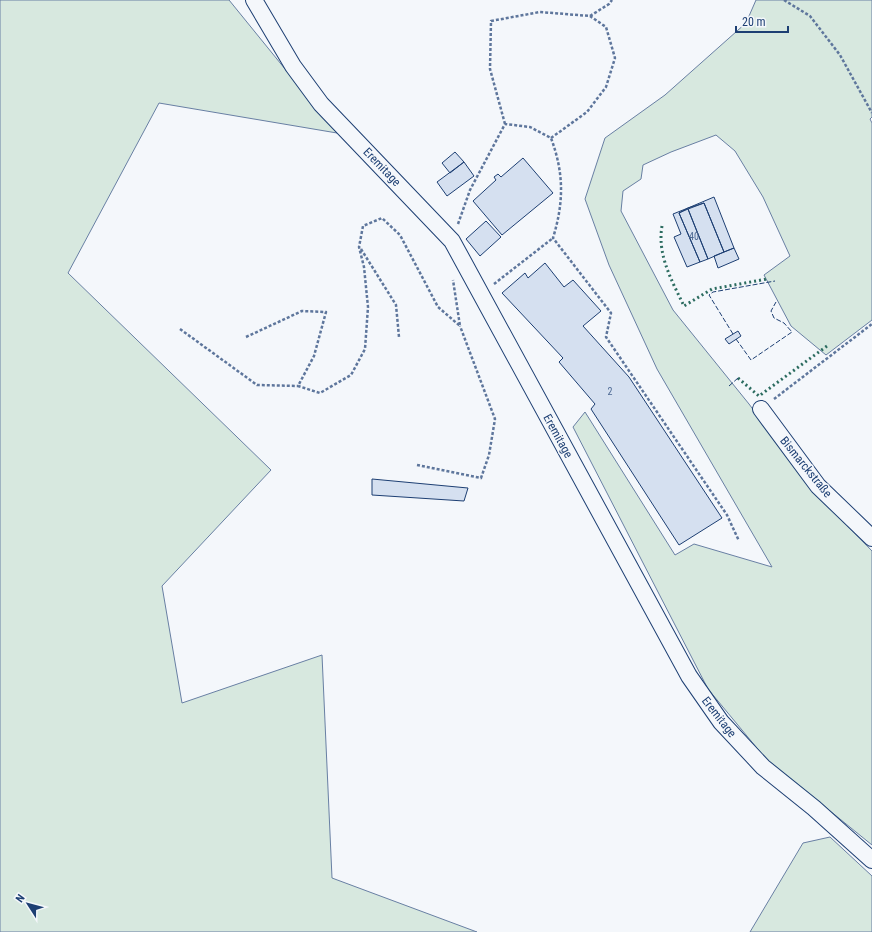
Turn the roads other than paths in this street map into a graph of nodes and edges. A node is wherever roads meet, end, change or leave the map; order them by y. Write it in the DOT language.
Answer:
graph roads {
  1 [pos="255,0"];
  2 [pos="761,409"];
  3 [pos="872,538"];
  4 [pos="872,860"];
  1 -- 4 [label="street, Eremitage"];
  2 -- 3 [label="street, Bismarckstraße"];
}
